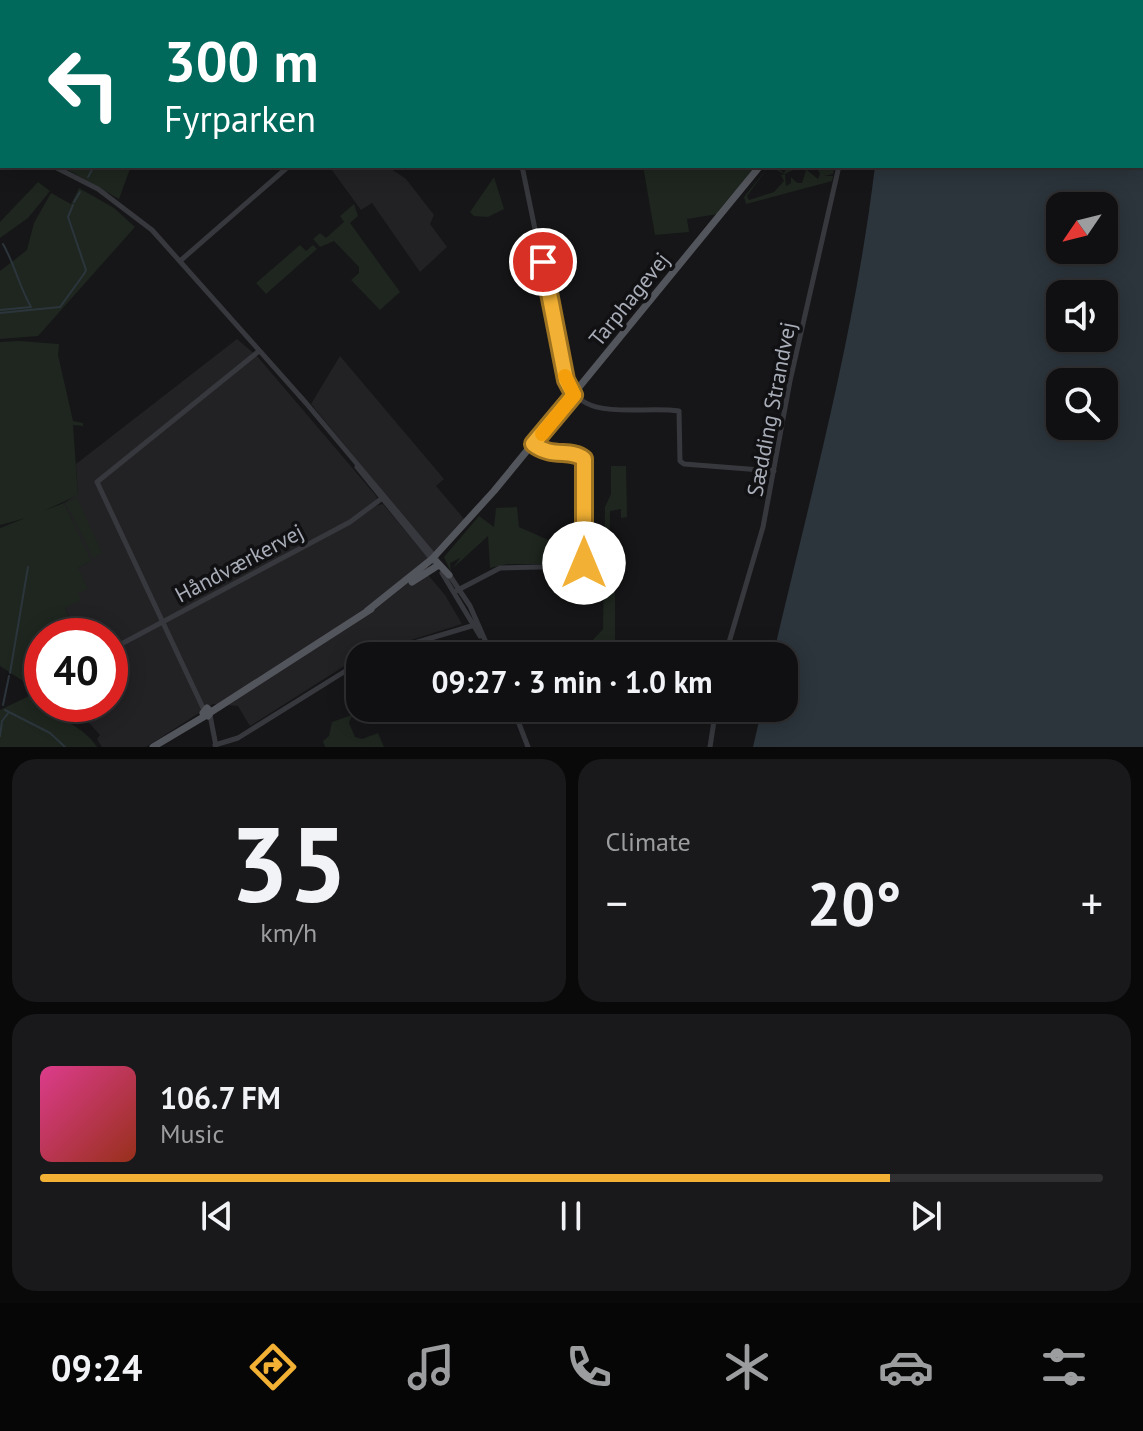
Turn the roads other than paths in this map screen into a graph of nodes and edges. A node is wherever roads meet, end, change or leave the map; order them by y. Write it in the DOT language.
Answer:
graph roads {
  1 [pos="57,168"];
  2 [pos="287,168"];
  3 [pos="522,168"];
  4 [pos="758,168"];
  5 [pos="839,168"];
  6 [pos="130,211"];
  7 [pos="163,245"];
  8 [pos="182,261"];
  9 [pos="206,291"];
  10 [pos="259,351"];
  11 [pos="574,395"];
  12 [pos="533,444"];
  13 [pos="350,456"];
  14 [pos="774,471"];
  15 [pos="494,491"];
  16 [pos="381,499"];
  17 [pos="435,560"];
  18 [pos="449,575"];
  19 [pos="458,591"];
  20 [pos="367,611"];
  21 [pos="163,622"];
  22 [pos="476,623"];
  23 [pos="128,640"];
  24 [pos="416,642"];
  25 [pos="485,642"];
  26 [pos="729,642"];
  27 [pos="346,671"];
  28 [pos="207,712"];
  29 [pos="518,722"];
  30 [pos="714,722"];
  31 [pos="216,746"];
  32 [pos="528,747"];
  33 [pos="710,747"];
  1 -- 6 [label="street"];
  2 -- 8 [label="street"];
  3 -- 11 [label="street"];
  4 -- 11 [label="main road, Tarphagevej"];
  5 -- 14 [label="street, Sædding Strandvej"];
  6 -- 7 [label="street"];
  6 -- 8 [label="street"];
  7 -- 8 [label="street"];
  7 -- 9 [label="street"];
  8 -- 9 [label="street"];
  9 -- 10 [label="street"];
  10 -- 13 [label="street"];
  10 -- 21 [label="street"];
  11 -- 12 [label="main road, Tarphagevej"];
  11 -- 14 [label="street"];
  12 -- 15 [label="main road, Tarphagevej"];
  12 -- 19 [label="street"];
  13 -- 16 [label="street"];
  13 -- 17 [label="street"];
  14 -- 26 [label="street, Sædding Strandvej"];
  15 -- 17 [label="main road, Tarphagevej"];
  15 -- 17 [label="main road, Tarphagevej"];
  16 -- 17 [label="street"];
  16 -- 21 [label="street, Håndværkervej"];
  17 -- 18 [label="main road"];
  17 -- 19 [label="street"];
  17 -- 20 [label="main road, Tarphagevej"];
  17 -- 20 [label="main road, Tarphagevej"];
  18 -- 19 [label="street"];
  19 -- 22 [label="street"];
  20 -- 28 [label="main road, Tarphagevej"];
  21 -- 23 [label="street, Håndværkervej"];
  21 -- 28 [label="street"];
  22 -- 24 [label="street"];
  22 -- 25 [label="street"];
  27 -- 31 [label="street"];
  28 -- 28 [label="main road, Tarphagevej"];
  28 -- 31 [label="street"];
  29 -- 32 [label="street"];
  30 -- 33 [label="street"];
}
